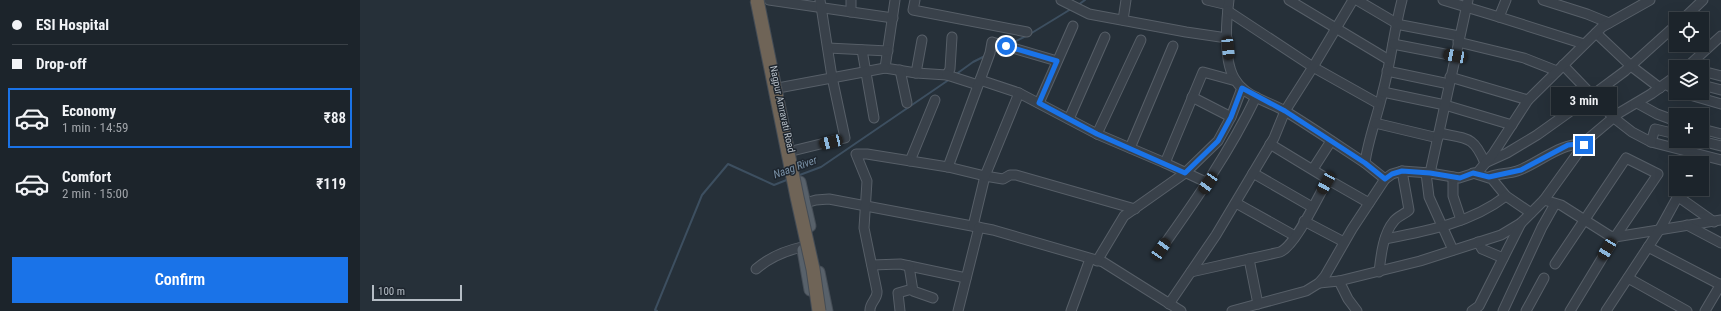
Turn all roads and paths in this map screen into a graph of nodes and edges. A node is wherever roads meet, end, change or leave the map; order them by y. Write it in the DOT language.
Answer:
graph roads {
  1 [pos="753,0"];
  2 [pos="757,0"];
  3 [pos="762,0"];
  4 [pos="769,0"];
  5 [pos="851,0"];
  6 [pos="895,0"];
  7 [pos="915,0"];
  8 [pos="1061,0"];
  9 [pos="1126,0"];
  10 [pos="1207,0"];
  11 [pos="1290,0"];
  12 [pos="1352,0"];
  13 [pos="1357,0"];
  14 [pos="1402,0"];
  15 [pos="1443,0"];
  16 [pos="1506,0"];
  17 [pos="1543,0"];
  18 [pos="1649,0"];
  19 [pos="1703,0"];
  20 [pos="1467,3"];
  21 [pos="821,4"];
  22 [pos="1228,5"];
  23 [pos="851,12"];
  24 [pos="1690,12"];
  25 [pos="1499,17"];
  26 [pos="893,18"];
  27 [pos="1124,20"];
  28 [pos="1396,23"];
  29 [pos="1609,23"];
  30 [pos="995,26"];
  31 [pos="1073,26"];
  32 [pos="1336,28"];
  33 [pos="1027,32"];
  34 [pos="1669,32"];
  35 [pos="1596,33"];
  36 [pos="952,37"];
  37 [pos="1105,37"];
  38 [pos="1227,38"];
  39 [pos="1459,39"];
  40 [pos="922,40"];
  41 [pos="1141,40"];
  42 [pos="1719,40"];
  43 [pos="992,42"];
  44 [pos="1393,44"];
  45 [pos="1584,44"];
  46 [pos="1173,46"];
  47 [pos="828,48"];
  48 [pos="862,50"];
  49 [pos="888,51"];
  50 [pos="1455,56"];
  51 [pos="1389,60"];
  52 [pos="1695,60"];
  53 [pos="1057,61"];
  54 [pos="1631,66"];
  55 [pos="1313,67"];
  56 [pos="885,68"];
  57 [pos="1560,68"];
  58 [pos="900,70"];
  59 [pos="1387,71"];
  60 [pos="866,72"];
  61 [pos="916,73"];
  62 [pos="1709,73"];
  63 [pos="1721,76"];
  64 [pos="832,77"];
  65 [pos="952,77"];
  66 [pos="1450,80"];
  67 [pos="1669,81"];
  68 [pos="979,82"];
  69 [pos="1239,84"];
  70 [pos="1662,86"];
  71 [pos="1709,87"];
  72 [pos="778,88"];
  73 [pos="1669,88"];
  74 [pos="1721,90"];
  75 [pos="1383,92"];
  76 [pos="1019,93"];
  77 [pos="1592,95"];
  78 [pos="1192,97"];
  79 [pos="1256,97"];
  80 [pos="936,100"];
  81 [pos="1528,100"];
  82 [pos="1707,100"];
  83 [pos="906,103"];
  84 [pos="1039,103"];
  85 [pos="1638,103"];
  86 [pos="1380,104"];
  87 [pos="1721,104"];
  88 [pos="1445,105"];
  89 [pos="1285,111"];
  90 [pos="1231,117"];
  91 [pos="874,118"];
  92 [pos="1614,118"];
  93 [pos="1669,118"];
  94 [pos="1069,119"];
  95 [pos="1375,123"];
  96 [pos="1512,125"];
  97 [pos="1709,131"];
  98 [pos="1669,132"];
  99 [pos="1097,134"];
  100 [pos="1721,134"];
  101 [pos="1439,135"];
  102 [pos="1331,141"];
  103 [pos="1651,142"];
  104 [pos="1709,143"];
  105 [pos="1270,144"];
  106 [pos="1584,145"];
  107 [pos="1721,146"];
  108 [pos="1130,148"];
  109 [pos="792,151"];
  110 [pos="1721,160"];
  111 [pos="910,161"];
  112 [pos="1165,163"];
  113 [pos="1365,163"];
  114 [pos="1485,163"];
  115 [pos="948,167"];
  116 [pos="1313,169"];
  117 [pos="1402,171"];
  118 [pos="1185,173"];
  119 [pos="1254,173"];
  120 [pos="1428,173"];
  121 [pos="1473,173"];
  122 [pos="985,176"];
  123 [pos="1453,177"];
  124 [pos="1489,177"];
  125 [pos="794,178"];
  126 [pos="1385,179"];
  127 [pos="1327,180"];
  128 [pos="1208,183"];
  129 [pos="1506,196"];
  130 [pos="1544,200"];
  131 [pos="1236,203"];
  132 [pos="1369,203"];
  133 [pos="800,204"];
  134 [pos="1555,204"];
  135 [pos="867,206"];
  136 [pos="1312,208"];
  137 [pos="1135,209"];
  138 [pos="1531,213"];
  139 [pos="1584,219"];
  140 [pos="1304,220"];
  141 [pos="1461,220"];
  142 [pos="1718,221"];
  143 [pos="1521,223"];
  144 [pos="1687,225"];
  145 [pos="1442,226"];
  146 [pos="976,227"];
  147 [pos="1660,228"];
  148 [pos="1295,236"];
  149 [pos="1615,237"];
  150 [pos="1385,238"];
  151 [pos="1344,242"];
  152 [pos="1478,242"];
  153 [pos="1721,243"];
  154 [pos="802,247"];
  155 [pos="1648,247"];
  156 [pos="1161,249"];
  157 [pos="1454,250"];
  158 [pos="1503,258"];
  159 [pos="1249,259"];
  160 [pos="1094,260"];
  161 [pos="1555,264"];
  162 [pos="872,265"];
  163 [pos="909,266"];
  164 [pos="756,269"];
  165 [pos="1191,272"];
  166 [pos="1379,272"];
  167 [pos="966,278"];
  168 [pos="1544,278"];
  169 [pos="1628,278"];
  170 [pos="1339,281"];
  171 [pos="1319,283"];
  172 [pos="1721,285"];
  173 [pos="912,290"];
  174 [pos="932,298"];
  175 [pos="1170,304"];
  176 [pos="1258,304"];
  177 [pos="1476,309"];
  178 [pos="1708,310"];
  179 [pos="814,311"];
  180 [pos="819,311"];
  181 [pos="827,311"];
  182 [pos="870,311"];
  183 [pos="900,311"];
  184 [pos="958,311"];
  185 [pos="1072,311"];
  186 [pos="1180,311"];
  187 [pos="1232,311"];
  188 [pos="1357,311"];
  189 [pos="1503,311"];
  190 [pos="1526,311"];
  191 [pos="1570,311"];
  192 [pos="1606,311"];
  193 [pos="1687,311"];
  1 -- 125 [label="main road, Nagpur Amravati Road"];
  2 -- 180 [label="highway, bridge"];
  3 -- 72 [label="main road, Nagpur Amravati Road"];
  4 -- 21 [label="street"];
  5 -- 23 [label="street"];
  6 -- 26 [label="street"];
  7 -- 30 [label="street"];
  8 -- 27 [label="street"];
  9 -- 27 [label="street"];
  10 -- 22 [label="street"];
  11 -- 32 [label="street"];
  12 -- 32 [label="street"];
  13 -- 28 [label="street"];
  14 -- 28 [label="street"];
  15 -- 20 [label="street"];
  16 -- 25 [label="street"];
  17 -- 29 [label="street"];
  18 -- 29 [label="street"];
  19 -- 24 [label="street"];
  20 -- 25 [label="street"];
  20 -- 39 [label="street"];
  21 -- 23 [label="street"];
  21 -- 47 [label="street"];
  22 -- 38 [label="street"];
  22 -- 55 [label="street"];
  23 -- 26 [label="street"];
  25 -- 45 [label="street"];
  26 -- 49 [label="street"];
  27 -- 38 [label="street"];
  28 -- 39 [label="street"];
  28 -- 44 [label="street"];
  29 -- 35 [label="street"];
  30 -- 33 [label="street"];
  30 -- 43 [label="street"];
  31 -- 53 [label="street"];
  32 -- 51 [label="street"];
  32 -- 55 [label="street"];
  34 -- 54 [label="street"];
  35 -- 45 [label="street"];
  35 -- 54 [label="street"];
  36 -- 65 [label="street"];
  37 -- 94 [label="street"];
  38 -- 69 [label="street"];
  39 -- 50 [label="street"];
  39 -- 57 [label="street"];
  40 -- 61 [label="street"];
  41 -- 99 [label="street"];
  42 -- 52 [label="street"];
  43 -- 53 [label="street"];
  43 -- 68 [label="street"];
  44 -- 50 [label="street"];
  44 -- 51 [label="street"];
  45 -- 57 [label="street"];
  46 -- 108 [label="street"];
  47 -- 48 [label="street"];
  47 -- 64 [label="street"];
  48 -- 49 [label="street"];
  48 -- 60 [label="street"];
  49 -- 56 [label="street"];
  50 -- 66 [label="street"];
  51 -- 59 [label="street"];
  53 -- 84 [label="street"];
  54 -- 70 [label="street"];
  54 -- 77 [label="street"];
  55 -- 86 [label="street"];
  55 -- 89 [label="street"];
  56 -- 58 [label="street"];
  56 -- 60 [label="street"];
  57 -- 77 [label="street"];
  57 -- 81 [label="street"];
  58 -- 61 [label="street"];
  58 -- 83 [label="street"];
  59 -- 66 [label="street"];
  59 -- 75 [label="street"];
  60 -- 64 [label="street"];
  60 -- 91 [label="street"];
  61 -- 65 [label="street"];
  62 -- 63 [label="street"];
  64 -- 72 [label="street"];
  64 -- 109 [label="street"];
  65 -- 68 [label="street"];
  66 -- 81 [label="street"];
  66 -- 88 [label="street"];
  67 -- 70 [label="street"];
  68 -- 76 [label="street"];
  68 -- 115 [label="street"];
  69 -- 78 [label="street"];
  69 -- 79 [label="street"];
  69 -- 90 [label="street"];
  70 -- 73 [label="street"];
  70 -- 85 [label="street"];
  71 -- 74 [label="street"];
  72 -- 109 [label="main road, Nagpur Amravati Road"];
  75 -- 86 [label="street"];
  75 -- 88 [label="street"];
  76 -- 84 [label="street"];
  76 -- 122 [label="street"];
  77 -- 92 [label="street"];
  77 -- 114 [label="street"];
  78 -- 90 [label="street"];
  78 -- 112 [label="street"];
  79 -- 89 [label="street"];
  79 -- 128 [label="street"];
  80 -- 111 [label="street"];
  81 -- 96 [label="street"];
  82 -- 87 [label="street"];
  84 -- 94 [label="street"];
  85 -- 92 [label="street"];
  85 -- 93 [label="street"];
  86 -- 95 [label="street"];
  88 -- 96 [label="street"];
  88 -- 101 [label="street"];
  89 -- 102 [label="street"];
  89 -- 105 [label="street"];
  90 -- 118 [label="street"];
  92 -- 103 [label="street"];
  92 -- 106 [label="street"];
  94 -- 99 [label="street"];
  95 -- 101 [label="street"];
  95 -- 113 [label="street"];
  96 -- 114 [label="street"];
  97 -- 100 [label="street"];
  98 -- 103 [label="street"];
  99 -- 108 [label="street"];
  101 -- 114 [label="street"];
  101 -- 120 [label="street"];
  102 -- 113 [label="street"];
  102 -- 116 [label="street"];
  103 -- 110 [label="street"];
  104 -- 107 [label="street"];
  105 -- 116 [label="street"];
  105 -- 119 [label="street"];
  106 -- 124 [label="street"];
  106 -- 130 [label="street"];
  108 -- 112 [label="street"];
  109 -- 125 [label="main road, Nagpur Amravati Road"];
  111 -- 115 [label="street"];
  111 -- 135 [label="street"];
  112 -- 118 [label="street"];
  113 -- 126 [label="street"];
  114 -- 121 [label="street"];
  115 -- 122 [label="street"];
  116 -- 127 [label="street"];
  117 -- 120 [label="street"];
  117 -- 126 [label="street"];
  117 -- 150 [label="street"];
  118 -- 128 [label="street"];
  118 -- 137 [label="street"];
  119 -- 131 [label="street"];
  119 -- 136 [label="street"];
  120 -- 123 [label="street"];
  120 -- 145 [label="street"];
  121 -- 123 [label="street"];
  121 -- 124 [label="street"];
  122 -- 137 [label="street"];
  122 -- 146 [label="street"];
  123 -- 141 [label="street"];
  124 -- 129 [label="street"];
  125 -- 133 [label="main road, Nagpur Amravati Road"];
  126 -- 132 [label="street"];
  127 -- 132 [label="street"];
  127 -- 136 [label="street"];
  128 -- 156 [label="street"];
  129 -- 138 [label="street"];
  129 -- 141 [label="street"];
  130 -- 134 [label="street"];
  130 -- 138 [label="street"];
  131 -- 148 [label="street"];
  131 -- 165 [label="street"];
  132 -- 151 [label="street"];
  133 -- 135 [label="street"];
  133 -- 154 [label="main road, Nagpur Amravati Road"];
  133 -- 181 [label="main road, Nagpur Amravati Road"];
  134 -- 139 [label="street"];
  134 -- 189 [label="street"];
  135 -- 146 [label="street"];
  135 -- 162 [label="street"];
  136 -- 140 [label="street"];
  137 -- 160 [label="street"];
  138 -- 143 [label="street"];
  139 -- 149 [label="street"];
  139 -- 149 [label="street"];
  139 -- 161 [label="street"];
  140 -- 148 [label="street"];
  140 -- 151 [label="street"];
  141 -- 145 [label="street"];
  142 -- 144 [label="street"];
  142 -- 147 [label="street"];
  143 -- 152 [label="street"];
  143 -- 158 [label="street"];
  144 -- 147 [label="street"];
  144 -- 153 [label="street"];
  145 -- 150 [label="street"];
  145 -- 157 [label="street"];
  146 -- 160 [label="street"];
  146 -- 167 [label="street"];
  147 -- 149 [label="street"];
  147 -- 155 [label="street"];
  148 -- 159 [label="street"];
  149 -- 191 [label="street"];
  150 -- 166 [label="street"];
  151 -- 171 [label="street"];
  152 -- 157 [label="street"];
  152 -- 158 [label="street"];
  154 -- 164 [label="street"];
  154 -- 179 [label="main road, Nagpur Amravati Road"];
  155 -- 169 [label="street"];
  155 -- 172 [label="street"];
  157 -- 166 [label="street"];
  158 -- 177 [label="street"];
  159 -- 165 [label="street"];
  159 -- 176 [label="street"];
  160 -- 175 [label="street"];
  160 -- 185 [label="street"];
  162 -- 163 [label="street"];
  162 -- 182 [label="street"];
  163 -- 167 [label="street"];
  163 -- 173 [label="street"];
  165 -- 175 [label="street"];
  166 -- 170 [label="street"];
  167 -- 184 [label="street"];
  168 -- 190 [label="street"];
  169 -- 192 [label="street"];
  169 -- 193 [label="street"];
  170 -- 171 [label="street"];
  170 -- 188 [label="street"];
  171 -- 176 [label="street"];
  172 -- 178 [label="street"];
  173 -- 174 [label="street"];
  173 -- 183 [label="street"];
  175 -- 186 [label="street"];
  176 -- 187 [label="street"];
}
